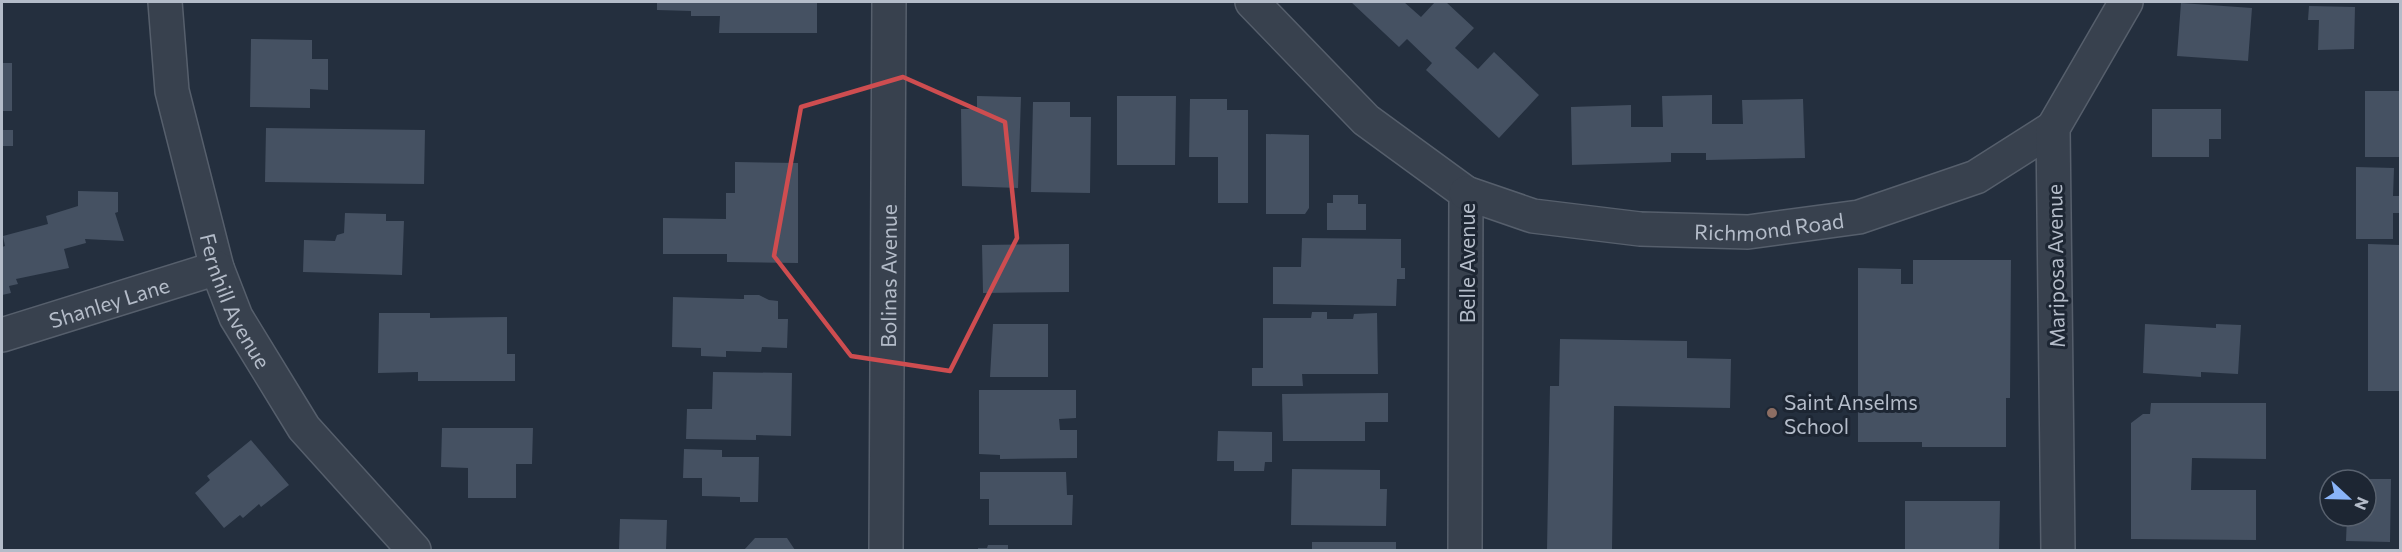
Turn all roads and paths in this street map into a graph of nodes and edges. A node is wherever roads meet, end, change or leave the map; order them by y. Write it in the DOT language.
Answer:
graph roads {
  1 [pos="165,2"];
  2 [pos="889,2"];
  3 [pos="1252,2"];
  4 [pos="2126,2"];
  5 [pos="2054,128"];
  6 [pos="1466,193"];
  7 [pos="217,268"];
  8 [pos="2,335"];
  9 [pos="414,550"];
  10 [pos="886,550"];
  11 [pos="1465,550"];
  12 [pos="2058,550"];
  1 -- 7 [label="street, Fernhill Avenue"];
  2 -- 10 [label="street, Bolinas Avenue"];
  3 -- 6 [label="street, Belle Avenue"];
  4 -- 5 [label="street"];
  5 -- 6 [label="street, Richmond Road"];
  5 -- 12 [label="street, Mariposa Avenue"];
  6 -- 11 [label="street, Belle Avenue"];
  7 -- 8 [label="street, Shanley Lane"];
  7 -- 9 [label="street, Fernhill Avenue"];
}
